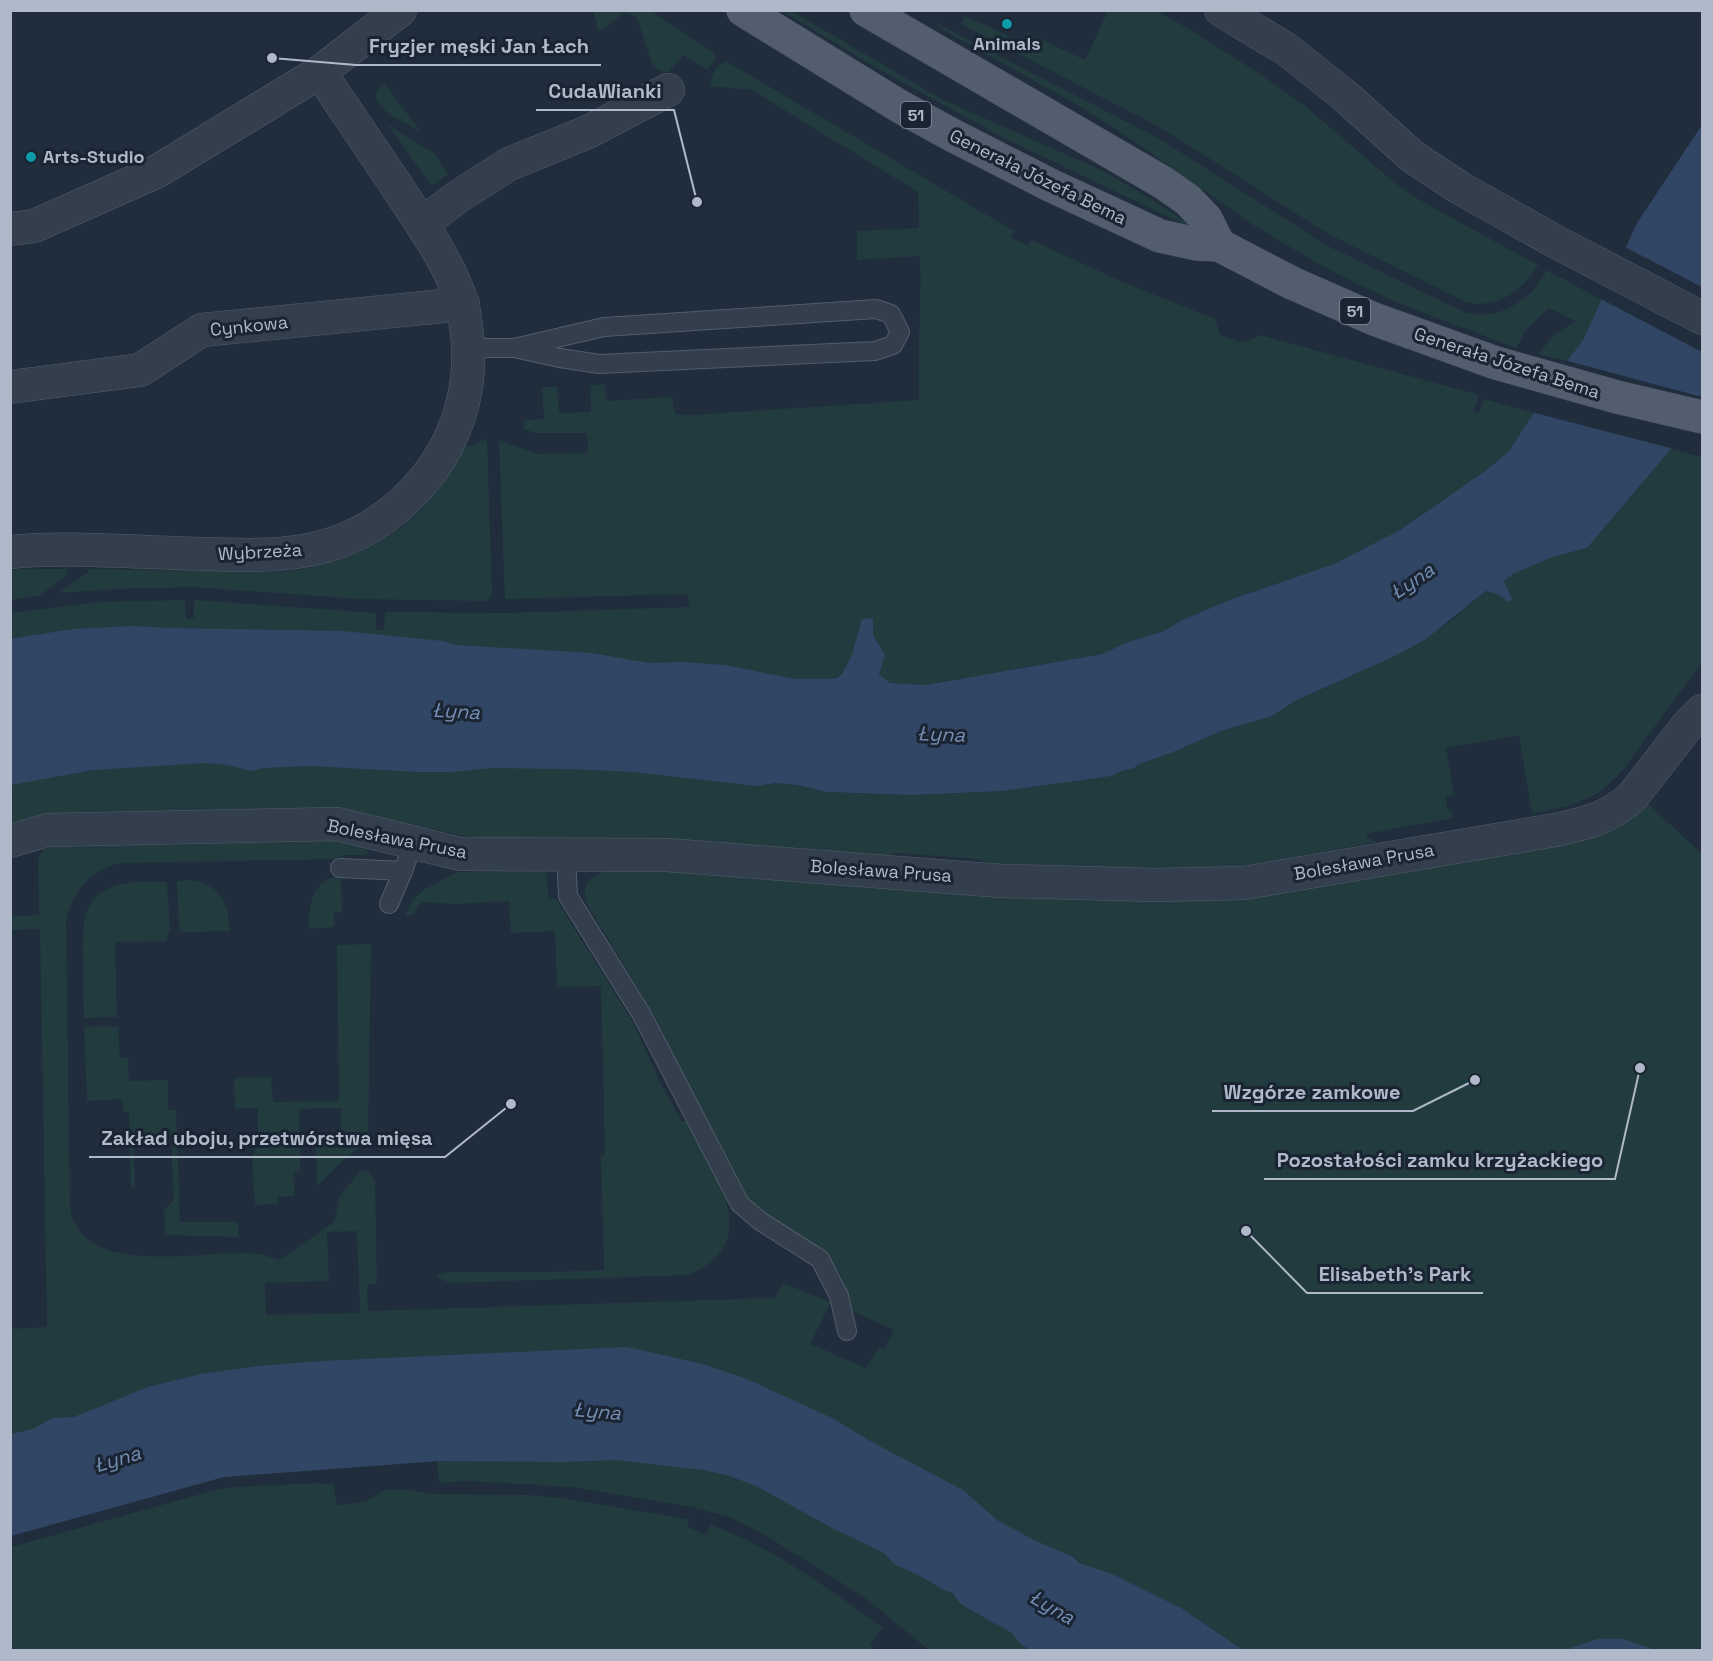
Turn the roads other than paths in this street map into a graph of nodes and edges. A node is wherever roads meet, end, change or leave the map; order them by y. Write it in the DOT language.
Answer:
graph roads {
  1 [pos="400,10"];
  2 [pos="743,10"];
  3 [pos="866,10"];
  4 [pos="1221,10"];
  5 [pos="320,72"];
  6 [pos="668,90"];
  7 [pos="422,224"];
  8 [pos="10,229"];
  9 [pos="1219,245"];
  10 [pos="463,304"];
  11 [pos="1702,318"];
  12 [pos="469,348"];
  13 [pos="514,348"];
  14 [pos="10,387"];
  15 [pos="1702,417"];
  16 [pos="10,552"];
  17 [pos="1702,711"];
  18 [pos="10,841"];
  19 [pos="566,854"];
  20 [pos="408,857"];
  21 [pos="340,868"];
  22 [pos="390,904"];
  23 [pos="847,1331"];
  1 -- 5 [label="street"];
  2 -- 9 [label="main road, Generała Józefa Bema / 51"];
  3 -- 9 [label="main road"];
  4 -- 11 [label="street"];
  5 -- 7 [label="street, Wybrzeża"];
  5 -- 8 [label="street"];
  6 -- 7 [label="street"];
  7 -- 10 [label="street, Wybrzeża"];
  9 -- 15 [label="main road, Generała Józefa Bema / 51"];
  10 -- 12 [label="street, Wybrzeża"];
  10 -- 14 [label="street, Cynkowa"];
  12 -- 13 [label="lane"];
  12 -- 16 [label="street, Wybrzeża"];
  13 -- 13 [label="lane"];
  17 -- 19 [label="street, Bolesława Prusa"];
  18 -- 20 [label="street, Bolesława Prusa"];
  19 -- 20 [label="street, Bolesława Prusa"];
  19 -- 23 [label="lane"];
  20 -- 21 [label="lane"];
  20 -- 22 [label="lane"];
}
